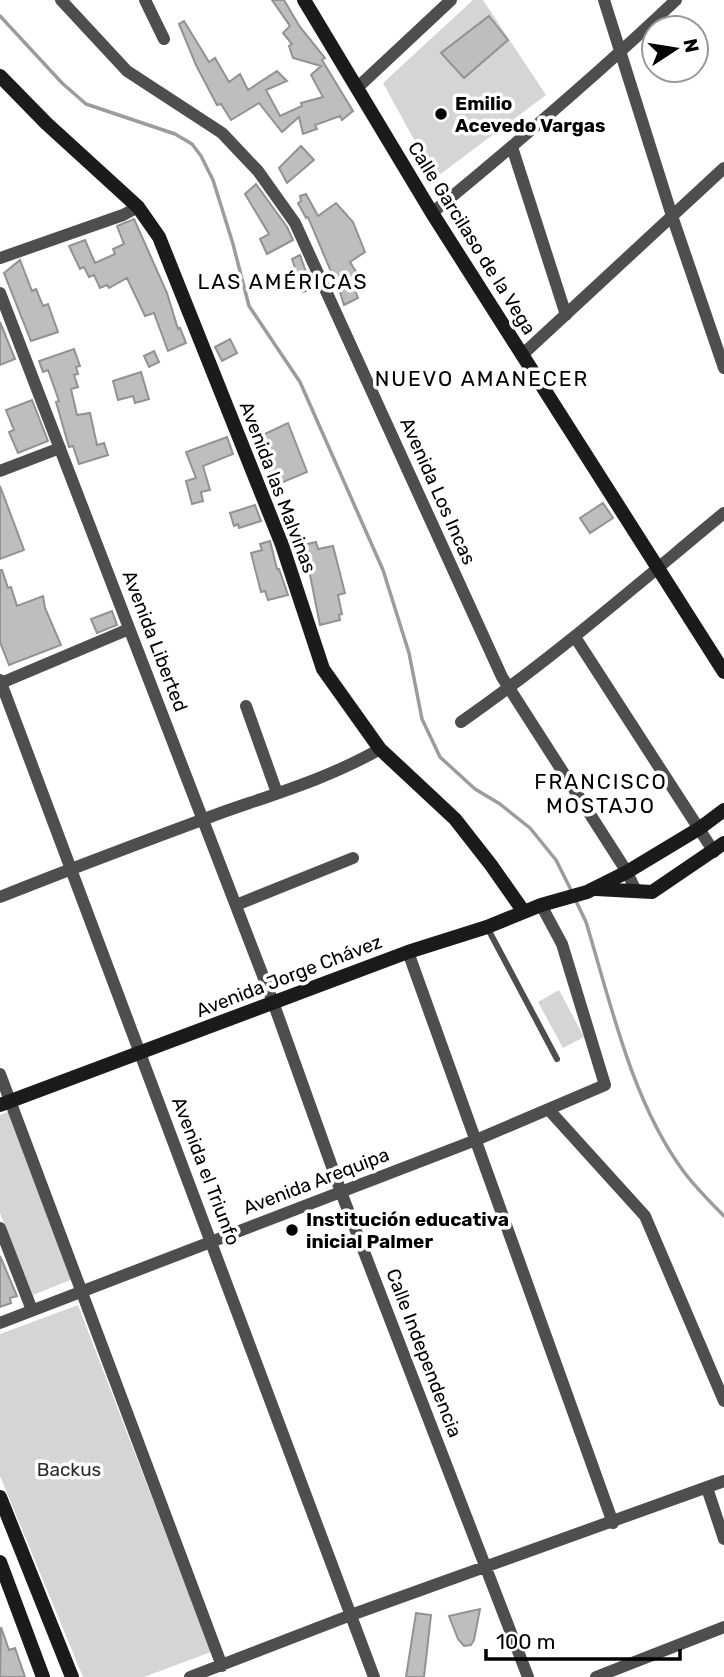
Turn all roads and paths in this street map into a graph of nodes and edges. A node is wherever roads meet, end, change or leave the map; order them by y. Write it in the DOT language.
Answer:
graph roads {
  1 [pos="61,0"];
  2 [pos="145,0"];
  3 [pos="304,0"];
  4 [pos="451,0"];
  5 [pos="604,0"];
  6 [pos="676,0"];
  7 [pos="164,39"];
  8 [pos="621,52"];
  9 [pos="0,76"];
  10 [pos="357,88"];
  11 [pos="512,147"];
  12 [pos="724,168"];
  13 [pos="138,207"];
  14 [pos="432,213"];
  15 [pos="672,216"];
  16 [pos="0,258"];
  17 [pos="0,293"];
  18 [pos="566,315"];
  19 [pos="522,355"];
  20 [pos="724,368"];
  21 [pos="60,448"];
  22 [pos="0,471"];
  23 [pos="724,513"];
  24 [pos="658,568"];
  25 [pos="129,629"];
  26 [pos="575,637"];
  27 [pos="724,671"];
  28 [pos="1,681"];
  29 [pos="510,688"];
  30 [pos="246,706"];
  31 [pos="461,722"];
  32 [pos="380,749"];
  33 [pos="277,793"];
  34 [pos="724,810"];
  35 [pos="202,820"];
  36 [pos="700,828"];
  37 [pos="719,847"];
  38 [pos="353,858"];
  39 [pos="71,869"];
  40 [pos="627,872"];
  41 [pos="591,891"];
  42 [pos="636,891"];
  43 [pos="0,897"];
  44 [pos="546,904"];
  45 [pos="236,905"];
  46 [pos="524,912"];
  47 [pos="487,927"];
  48 [pos="408,952"];
  49 [pos="273,1002"];
  50 [pos="140,1052"];
  51 [pos="557,1059"];
  52 [pos="0,1074"];
  53 [pos="5,1103"];
  54 [pos="549,1110"];
  55 [pos="476,1140"];
  56 [pos="341,1192"];
  57 [pos="0,1228"];
  58 [pos="212,1243"];
  59 [pos="82,1293"];
  60 [pos="32,1310"];
  61 [pos="0,1323"];
  62 [pos="724,1401"];
  63 [pos="724,1481"];
  64 [pos="707,1488"];
  65 [pos="0,1497"];
  66 [pos="613,1523"];
  67 [pos="724,1539"];
  68 [pos="0,1562"];
  69 [pos="486,1567"];
  70 [pos="351,1615"];
  71 [pos="724,1627"];
  72 [pos="222,1666"];
  73 [pos="43,1677"];
  74 [pos="72,1677"];
  75 [pos="190,1677"];
  76 [pos="374,1677"];
  77 [pos="528,1677"];
  78 [pos="596,1677"];
  1 -- 29 [label="street, Avenida Los Incas"];
  2 -- 7 [label="street"];
  3 -- 10 [label="street, Calle Garcilaso de la Vega"];
  4 -- 10 [label="street"];
  5 -- 8 [label="street"];
  6 -- 8 [label="street"];
  8 -- 11 [label="street"];
  8 -- 15 [label="street"];
  9 -- 13 [label="street, Avenida las Malvinas"];
  10 -- 14 [label="street, Calle Garcilaso de la Vega"];
  11 -- 14 [label="street"];
  11 -- 18 [label="street"];
  12 -- 15 [label="street"];
  13 -- 16 [label="street"];
  13 -- 32 [label="street, Avenida las Malvinas"];
  14 -- 19 [label="street, Calle Garcilaso de la Vega"];
  15 -- 18 [label="street"];
  15 -- 20 [label="street"];
  17 -- 21 [label="street, Avenida Liberted"];
  18 -- 19 [label="street"];
  19 -- 24 [label="street, Calle Garcilaso de la Vega"];
  21 -- 22 [label="street"];
  21 -- 25 [label="street, Avenida Liberted"];
  23 -- 24 [label="street"];
  24 -- 26 [label="street"];
  24 -- 27 [label="street, Calle Garcilaso de la Vega"];
  25 -- 28 [label="street"];
  25 -- 35 [label="street, Avenida Liberted"];
  26 -- 29 [label="street"];
  26 -- 36 [label="street"];
  28 -- 39 [label="street, Avenida el Triunfo"];
  29 -- 31 [label="street"];
  29 -- 40 [label="street, Avenida Los Incas"];
  30 -- 33 [label="street"];
  32 -- 33 [label="street"];
  32 -- 46 [label="street, Avenida las Malvinas"];
  33 -- 35 [label="street"];
  34 -- 36 [label="street"];
  35 -- 39 [label="street"];
  35 -- 45 [label="street, Avenida Liberted"];
  36 -- 37 [label="street"];
  36 -- 40 [label="street"];
  37 -- 42 [label="street"];
  38 -- 45 [label="street"];
  39 -- 43 [label="street"];
  39 -- 50 [label="street, Avenida el Triunfo"];
  40 -- 41 [label="street"];
  40 -- 42 [label="street, Avenida Los Incas"];
  41 -- 42 [label="street"];
  41 -- 44 [label="street, Avenida Jorge Chávez"];
  44 -- 46 [label="street, Avenida Jorge Chávez"];
  44 -- 54 [label="street, Avenida Arequipa"];
  45 -- 49 [label="street, Avenida Liberted"];
  46 -- 47 [label="street, Avenida Jorge Chávez"];
  47 -- 48 [label="street, Avenida Jorge Chávez"];
  47 -- 51 [label="lane"];
  48 -- 49 [label="street, Avenida Jorge Chávez"];
  48 -- 55 [label="street"];
  49 -- 50 [label="street, Avenida Jorge Chávez"];
  49 -- 56 [label="street, Calle Independencia"];
  50 -- 53 [label="street, Avenida Jorge Chávez"];
  50 -- 58 [label="street, Avenida el Triunfo"];
  52 -- 53 [label="street"];
  53 -- 59 [label="street"];
  54 -- 55 [label="street, Avenida Arequipa"];
  54 -- 62 [label="street"];
  55 -- 56 [label="street, Avenida Arequipa"];
  55 -- 66 [label="street"];
  56 -- 58 [label="street, Avenida Arequipa"];
  56 -- 69 [label="street, Calle Independencia"];
  57 -- 60 [label="street"];
  58 -- 59 [label="street, Avenida Arequipa"];
  58 -- 70 [label="street, Avenida el Triunfo"];
  59 -- 60 [label="street, Avenida Arequipa"];
  59 -- 72 [label="street"];
  60 -- 61 [label="street, Avenida Arequipa"];
  63 -- 64 [label="street"];
  64 -- 66 [label="street"];
  64 -- 67 [label="street"];
  65 -- 74 [label="street"];
  66 -- 69 [label="street"];
  68 -- 73 [label="street"];
  69 -- 70 [label="street"];
  69 -- 77 [label="street, Calle Independencia"];
  70 -- 72 [label="street"];
  70 -- 76 [label="street, Avenida el Triunfo"];
  71 -- 78 [label="street"];
  72 -- 75 [label="street"];
}
